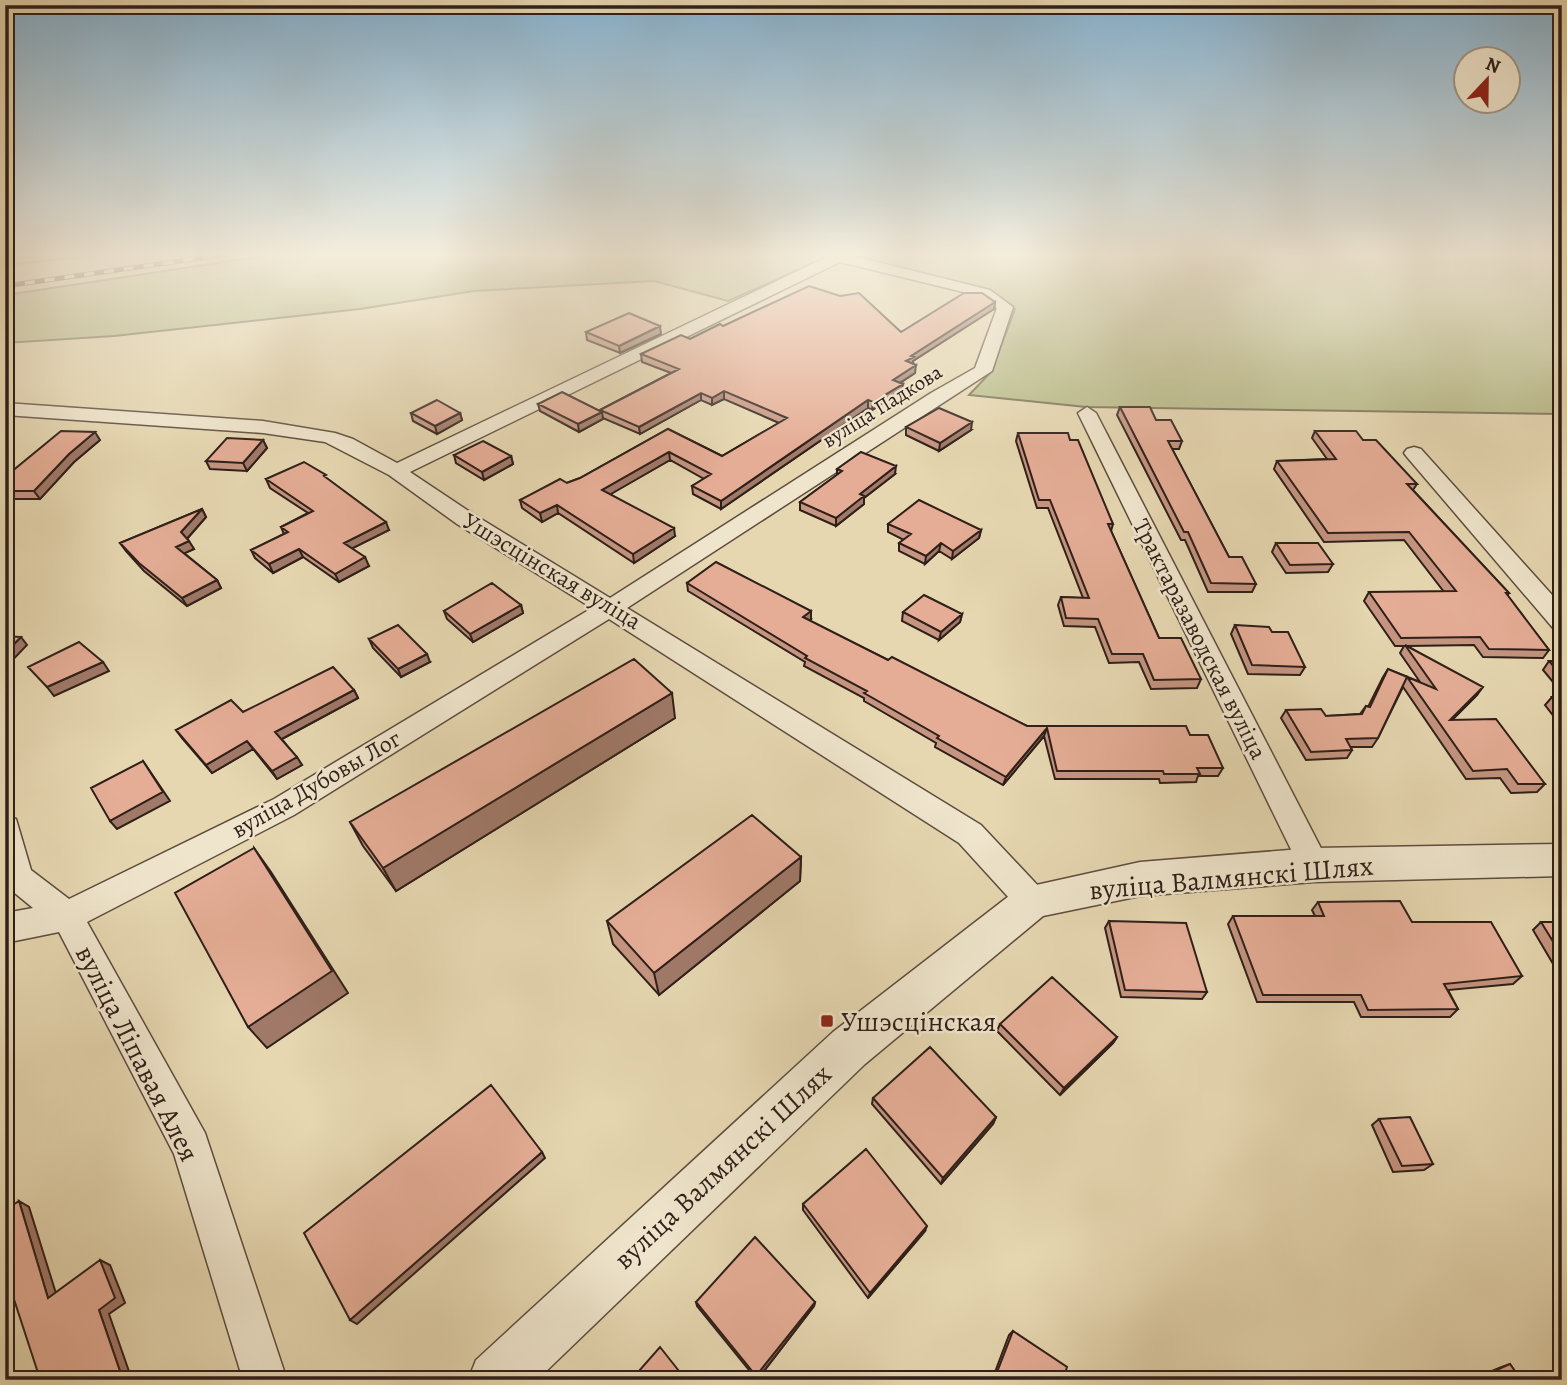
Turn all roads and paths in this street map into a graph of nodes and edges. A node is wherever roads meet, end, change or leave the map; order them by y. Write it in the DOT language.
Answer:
graph roads {
  1 [pos="713,318"];
  2 [pos="1001,318"];
  3 [pos="5,409"];
  4 [pos="1087,413"];
  5 [pos="1414,453"];
  6 [pos="396,471"];
  7 [pos="612,607"];
  8 [pos="1562,622"];
  9 [pos="5,828"];
  10 [pos="1562,860"];
  11 [pos="1314,865"];
  12 [pos="1032,901"];
  13 [pos="67,916"];
  14 [pos="5,928"];
  15 [pos="265,1380"];
  16 [pos="496,1380"];
  1 -- 6 [label="street, вуліца Падкова"];
  2 -- 7 [label="street, вуліца Падкова"];
  3 -- 6 [label="street, Ушэсцінская вуліца"];
  4 -- 11 [label="street, Трактаразаводская вуліца"];
  5 -- 8 [label="street"];
  6 -- 7 [label="street, Ушэсцінская вуліца"];
  7 -- 12 [label="street, Ушэсцінская вуліца"];
  7 -- 13 [label="street, вуліца Дубовы Лог"];
  9 -- 13 [label="street, вуліца Ліпавая Алея"];
  10 -- 11 [label="street, вуліца Валмянскі Шлях"];
  11 -- 12 [label="street, вуліца Валмянскі Шлях"];
  12 -- 16 [label="street, вуліца Валмянскі Шлях"];
  13 -- 14 [label="street, вуліца Дубовы Лог"];
  13 -- 15 [label="street, вуліца Ліпавая Алея"];
}
